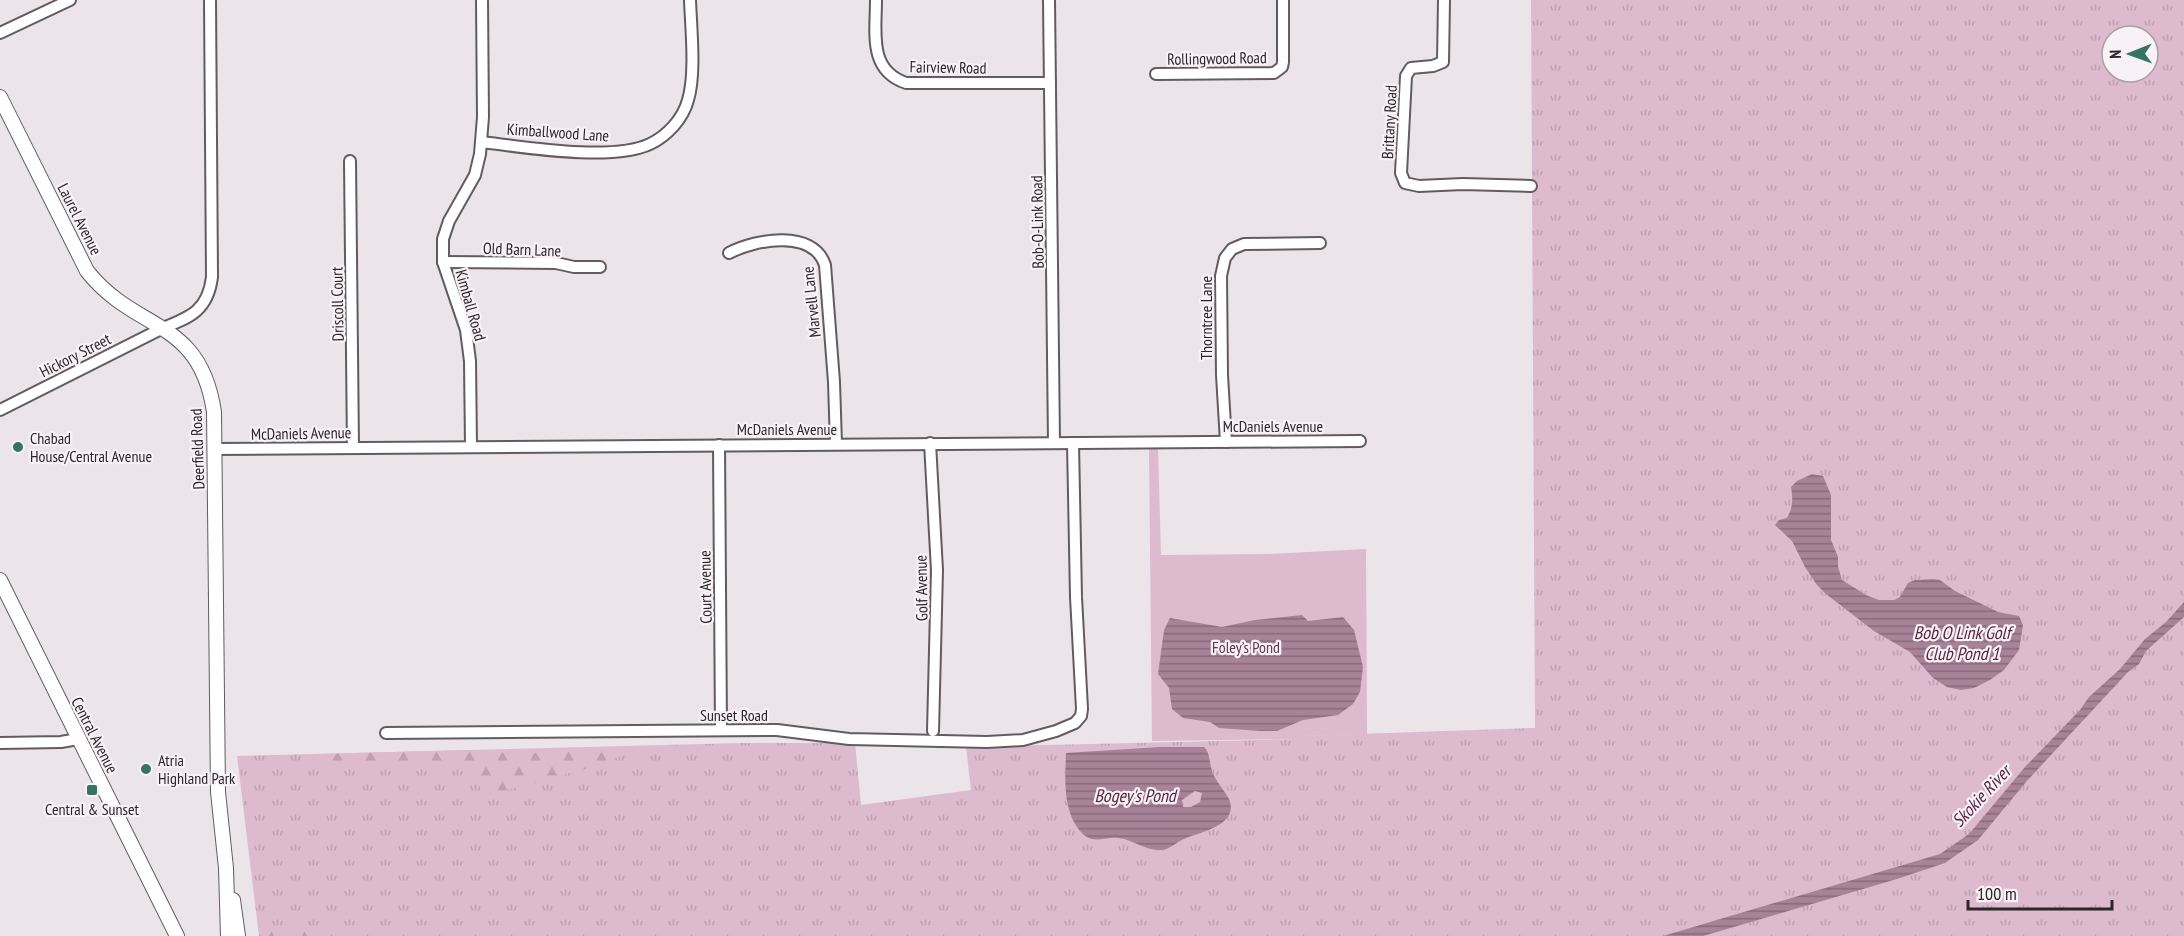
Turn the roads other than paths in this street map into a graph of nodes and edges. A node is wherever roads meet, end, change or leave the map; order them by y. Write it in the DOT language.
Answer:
graph roads {
  1 [pos="70,0"];
  2 [pos="210,0"];
  3 [pos="482,0"];
  4 [pos="690,0"];
  5 [pos="876,0"];
  6 [pos="1049,0"];
  7 [pos="1283,0"];
  8 [pos="1444,0"];
  9 [pos="0,33"];
  10 [pos="1156,75"];
  11 [pos="1050,83"];
  12 [pos="0,97"];
  13 [pos="482,142"];
  14 [pos="350,161"];
  15 [pos="1531,186"];
  16 [pos="1320,243"];
  17 [pos="729,253"];
  18 [pos="443,262"];
  19 [pos="600,267"];
  20 [pos="163,328"];
  21 [pos="0,410"];
  22 [pos="1360,441"];
  23 [pos="1073,442"];
  24 [pos="1226,442"];
  25 [pos="930,443"];
  26 [pos="1054,443"];
  27 [pos="836,444"];
  28 [pos="719,445"];
  29 [pos="471,446"];
  30 [pos="353,447"];
  31 [pos="214,449"];
  32 [pos="0,580"];
  33 [pos="721,729"];
  34 [pos="933,731"];
  35 [pos="386,733"];
  36 [pos="78,739"];
  37 [pos="0,744"];
  38 [pos="226,868"];
  39 [pos="177,936"];
  40 [pos="228,936"];
  41 [pos="238,936"];
  1 -- 9 [label="street"];
  2 -- 20 [label="street"];
  3 -- 13 [label="street, Kimball Road"];
  4 -- 13 [label="street, Kimballwood Lane"];
  5 -- 11 [label="street, Fairview Road"];
  6 -- 11 [label="street, Bob-O-Link Road"];
  7 -- 10 [label="street, Rollingwood Road"];
  8 -- 15 [label="street, Brittany Road"];
  11 -- 26 [label="street, Bob-O-Link Road"];
  12 -- 20 [label="street, Laurel Avenue"];
  13 -- 18 [label="street, Kimball Road"];
  14 -- 30 [label="street, Driscoll Court"];
  16 -- 24 [label="street, Thorntree Lane"];
  17 -- 27 [label="street, Marvell Lane"];
  18 -- 19 [label="street, Old Barn Lane"];
  18 -- 29 [label="street, Kimball Road"];
  20 -- 21 [label="street, Hickory Street"];
  20 -- 31 [label="street, Deerfield Road"];
  22 -- 24 [label="street, McDaniels Avenue"];
  23 -- 24 [label="street, McDaniels Avenue"];
  23 -- 26 [label="street, McDaniels Avenue"];
  23 -- 33 [label="street, Sunset Road"];
  25 -- 26 [label="street, McDaniels Avenue"];
  25 -- 27 [label="street, McDaniels Avenue"];
  25 -- 34 [label="street, Golf Avenue"];
  27 -- 28 [label="street, McDaniels Avenue"];
  28 -- 29 [label="street, McDaniels Avenue"];
  28 -- 33 [label="street, Court Avenue"];
  29 -- 30 [label="street, McDaniels Avenue"];
  30 -- 31 [label="street, McDaniels Avenue"];
  31 -- 38 [label="street, Deerfield Road"];
  32 -- 36 [label="street, Central Avenue"];
  33 -- 35 [label="street, Sunset Road"];
  36 -- 37 [label="street"];
  36 -- 39 [label="street, Central Avenue"];
  38 -- 40 [label="street, Deerfield Road"];
  38 -- 41 [label="street, Deerfield Road"];
}
